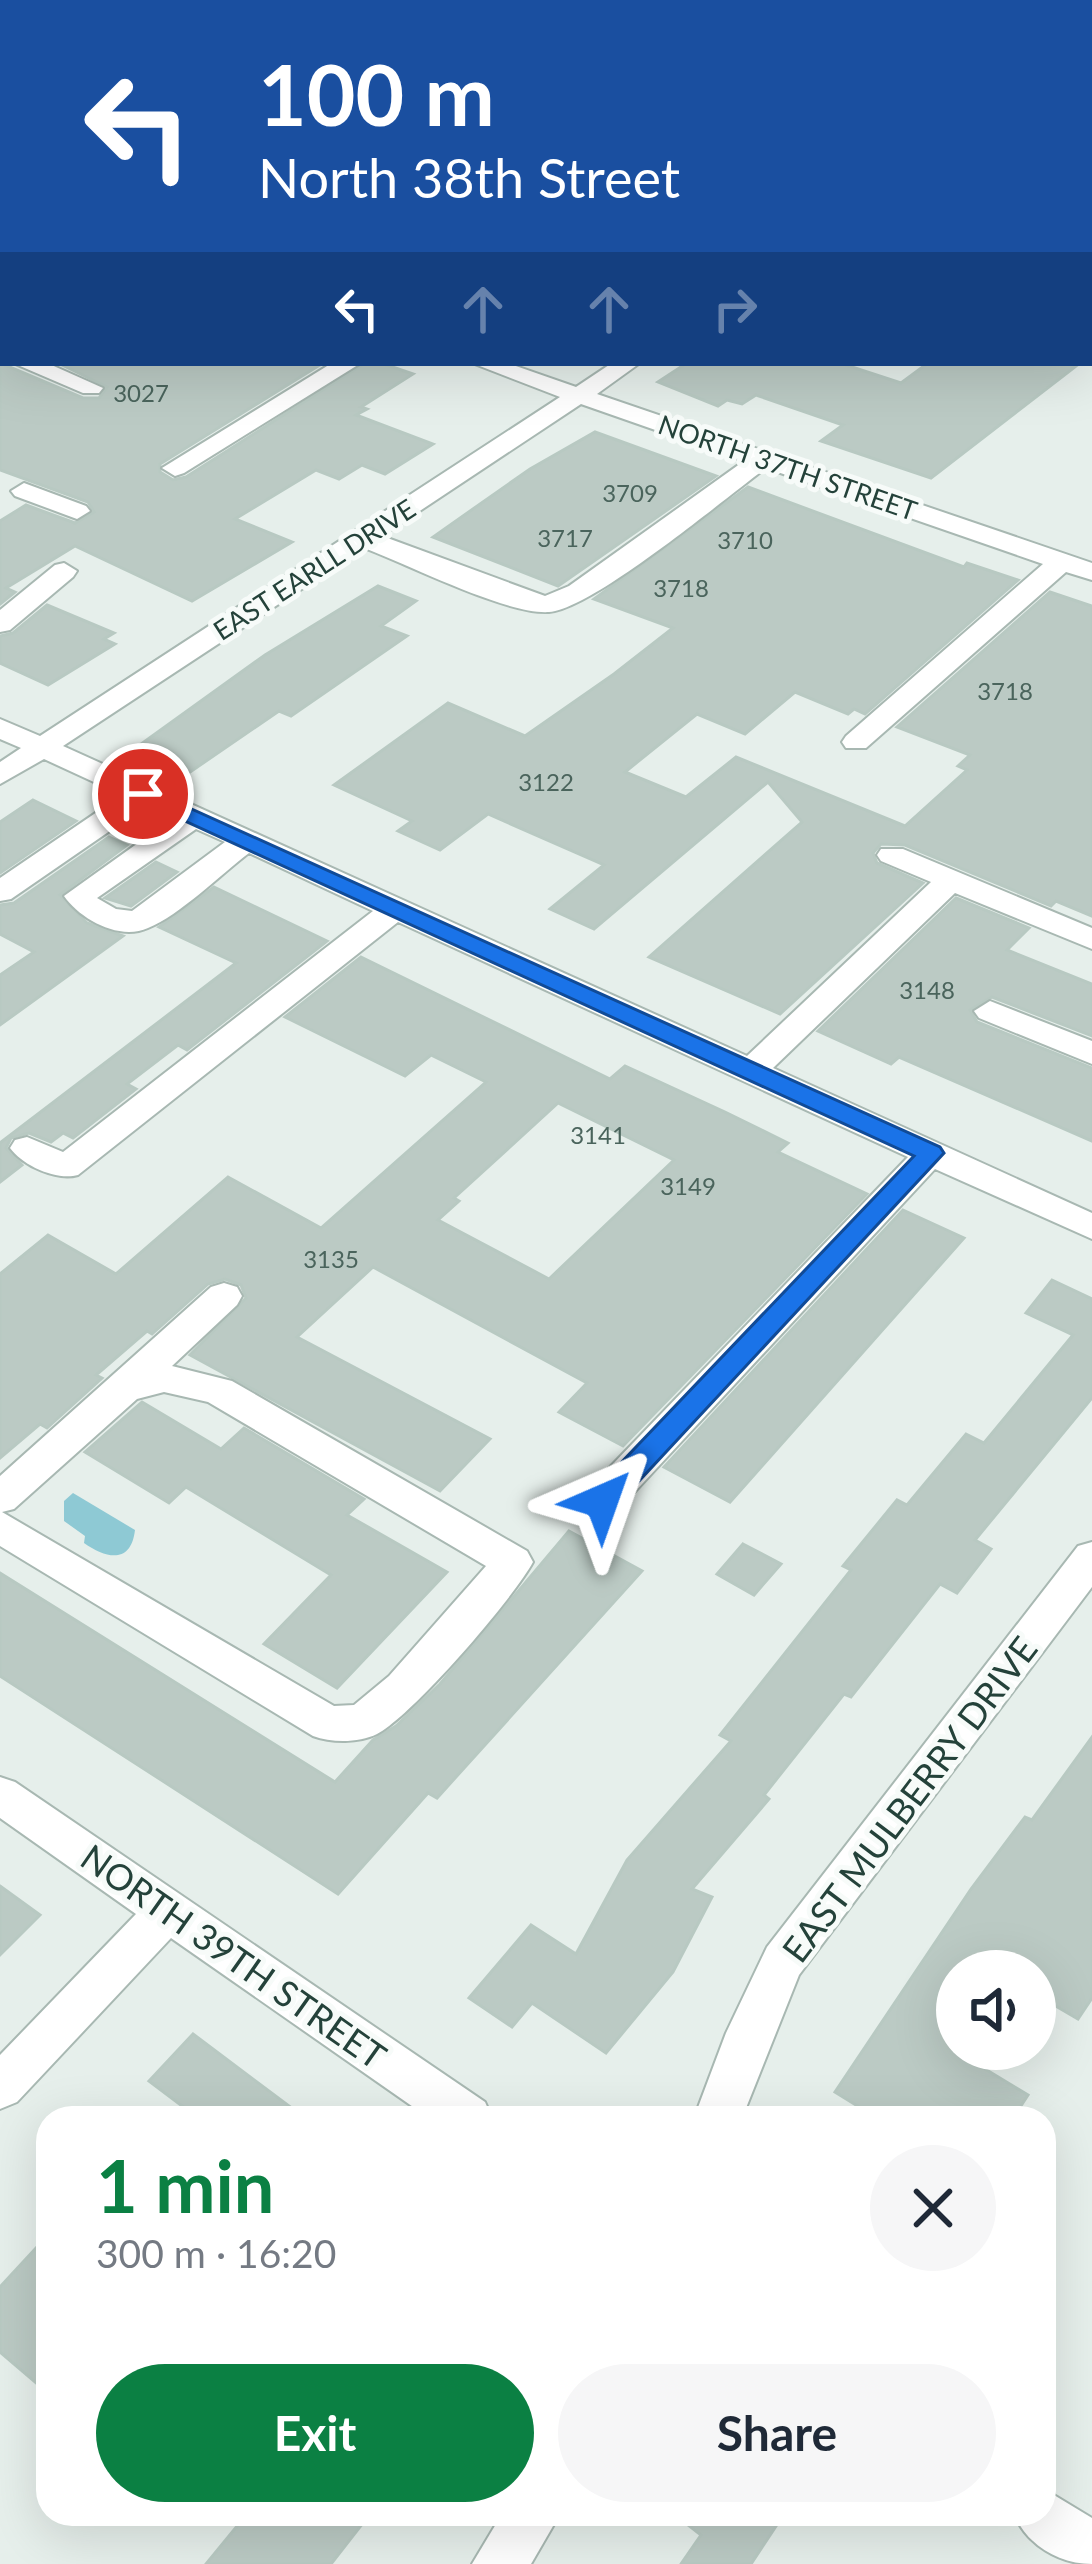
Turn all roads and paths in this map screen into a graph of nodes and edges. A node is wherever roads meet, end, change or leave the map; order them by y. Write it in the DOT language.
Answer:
graph roads {
  1 [pos="38,366"];
  2 [pos="345,366"];
  3 [pos="493,366"];
  4 [pos="623,366"];
  5 [pos="91,388"];
  6 [pos="578,395"];
  7 [pos="764,458"];
  8 [pos="175,468"];
  9 [pos="8,493"];
  10 [pos="77,511"];
  11 [pos="362,538"];
  12 [pos="1082,565"];
  13 [pos="64,571"];
  14 [pos="0,624"];
  15 [pos="0,728"];
  16 [pos="856,742"];
  17 [pos="42,748"];
  18 [pos="0,775"];
  19 [pos="143,794"];
  20 [pos="194,817"];
  21 [pos="246,841"];
  22 [pos="892,855"];
  23 [pos="951,880"];
  24 [pos="0,892"];
  25 [pos="396,908"];
  26 [pos="1092,939"];
  27 [pos="990,1011"];
  28 [pos="1092,1053"];
  29 [pos="751,1071"];
  30 [pos="27,1148"];
  31 [pos="931,1153"];
  32 [pos="1092,1227"];
  33 [pos="224,1296"];
  34 [pos="125,1388"];
  35 [pos="0,1498"];
  36 [pos="602,1501"];
  37 [pos="0,1527"];
  38 [pos="1092,1557"];
  39 [pos="0,1795"];
  40 [pos="168,1911"];
  41 [pos="0,2087"];
  42 [pos="451,2106"];
  43 [pos="722,2106"];
  44 [pos="1056,2525"];
  45 [pos="526,2526"];
  46 [pos="1092,2550"];
  47 [pos="499,2564"];
  1 -- 5 [label="street"];
  2 -- 8 [label="street"];
  3 -- 6 [label="street, NORTH 37TH STREET"];
  4 -- 6 [label="street, EAST EARLL DRIVE"];
  6 -- 7 [label="street, NORTH 37TH STREET"];
  6 -- 11 [label="street, EAST EARLL DRIVE"];
  7 -- 11 [label="street"];
  7 -- 12 [label="street, NORTH 37TH STREET"];
  9 -- 10 [label="street"];
  11 -- 17 [label="street, EAST EARLL DRIVE"];
  12 -- 16 [label="street"];
  13 -- 14 [label="street"];
  15 -- 17 [label="street"];
  17 -- 18 [label="street, EAST EARLL DRIVE"];
  17 -- 19 [label="street"];
  19 -- 20 [label="street"];
  19 -- 24 [label="street"];
  20 -- 21 [label="street"];
  20 -- 21 [label="street"];
  21 -- 25 [label="street"];
  22 -- 23 [label="street"];
  23 -- 26 [label="street"];
  23 -- 29 [label="street"];
  25 -- 29 [label="street"];
  25 -- 30 [label="street"];
  27 -- 28 [label="street"];
  29 -- 31 [label="street"];
  31 -- 32 [label="street"];
  31 -- 36 [label="street"];
  33 -- 34 [label="street"];
  34 -- 35 [label="street"];
  34 -- 37 [label="street"];
  38 -- 43 [label="street, EAST MULBERRY DRIVE"];
  39 -- 40 [label="street, NORTH 39TH STREET"];
  40 -- 41 [label="street"];
  40 -- 42 [label="street, NORTH 39TH STREET"];
  44 -- 46 [label="street"];
  45 -- 47 [label="street"];
}
